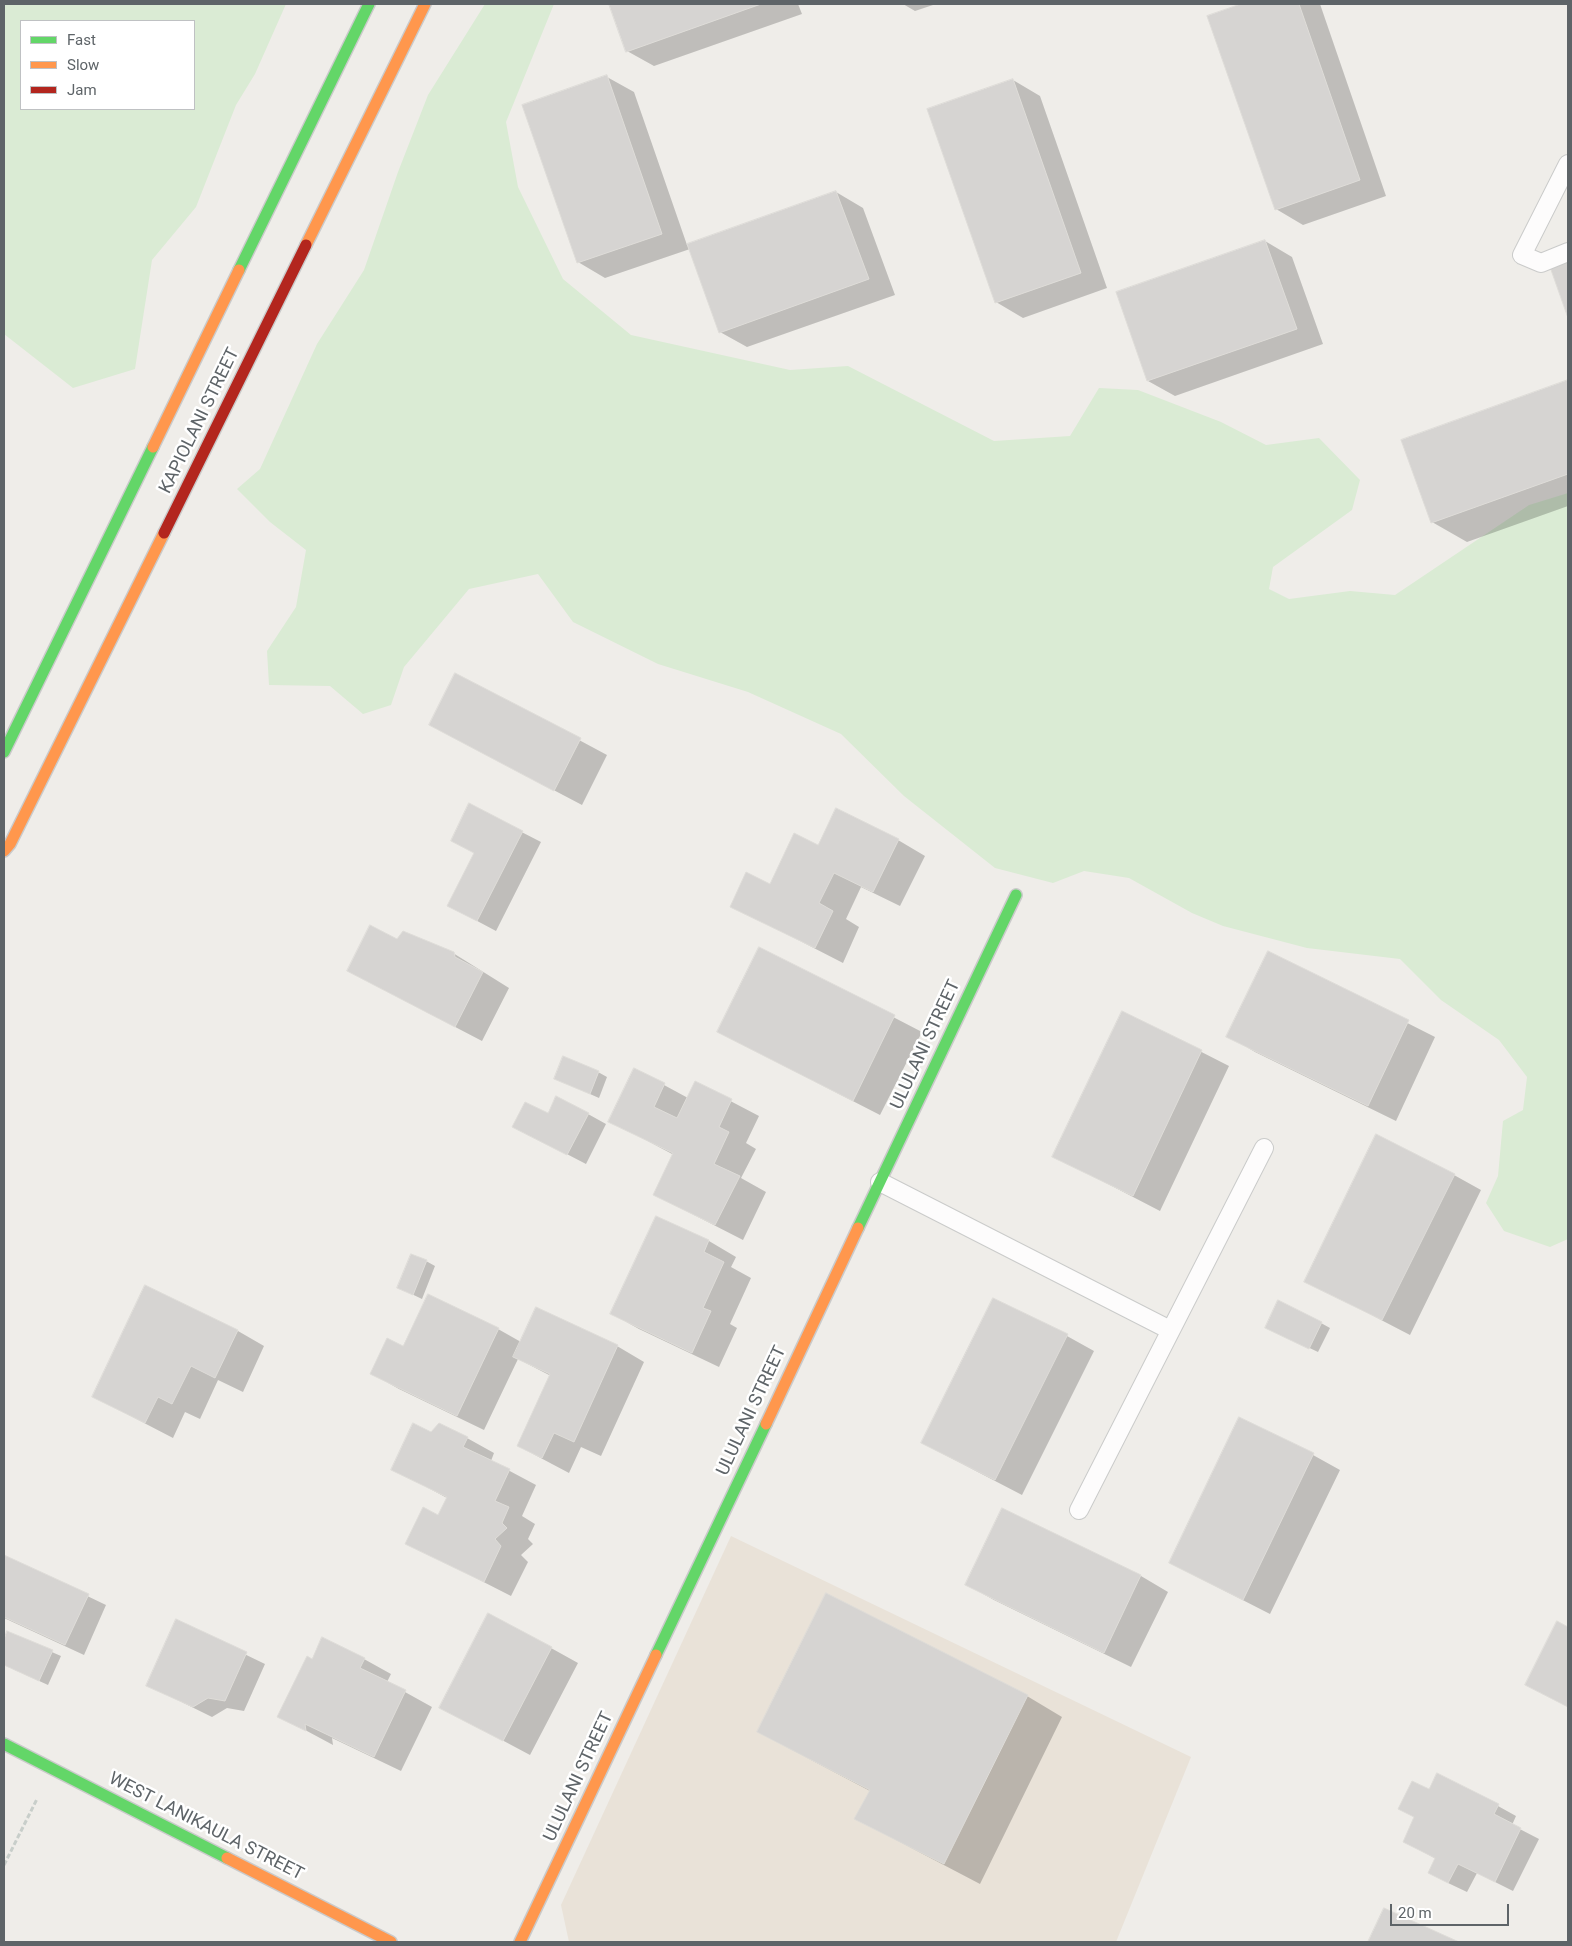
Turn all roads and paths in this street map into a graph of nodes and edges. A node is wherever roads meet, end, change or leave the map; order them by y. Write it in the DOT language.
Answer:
graph roads {
  1 [pos="370,4"];
  2 [pos="425,4"];
  3 [pos="1568,164"];
  4 [pos="1568,252"];
  5 [pos="4,752"];
  6 [pos="4,852"];
  7 [pos="1016,895"];
  8 [pos="1264,1148"];
  9 [pos="880,1182"];
  10 [pos="1170,1330"];
  11 [pos="1079,1510"];
  12 [pos="4,1744"];
  13 [pos="53,1767"];
  14 [pos="4,1865"];
  15 [pos="391,1942"];
  16 [pos="520,1942"];
  1 -- 5 [label="street, KAPIOLANI STREET"];
  2 -- 6 [label="street, KAPIOLANI STREET"];
  3 -- 4 [label="lane"];
  7 -- 9 [label="street, ULULANI STREET"];
  8 -- 10 [label="lane"];
  9 -- 10 [label="lane"];
  9 -- 16 [label="street, ULULANI STREET"];
  10 -- 11 [label="lane"];
  12 -- 13 [label="street, WEST LANIKAULA STREET"];
  13 -- 14 [label="path"];
  13 -- 15 [label="street, WEST LANIKAULA STREET"];
}
